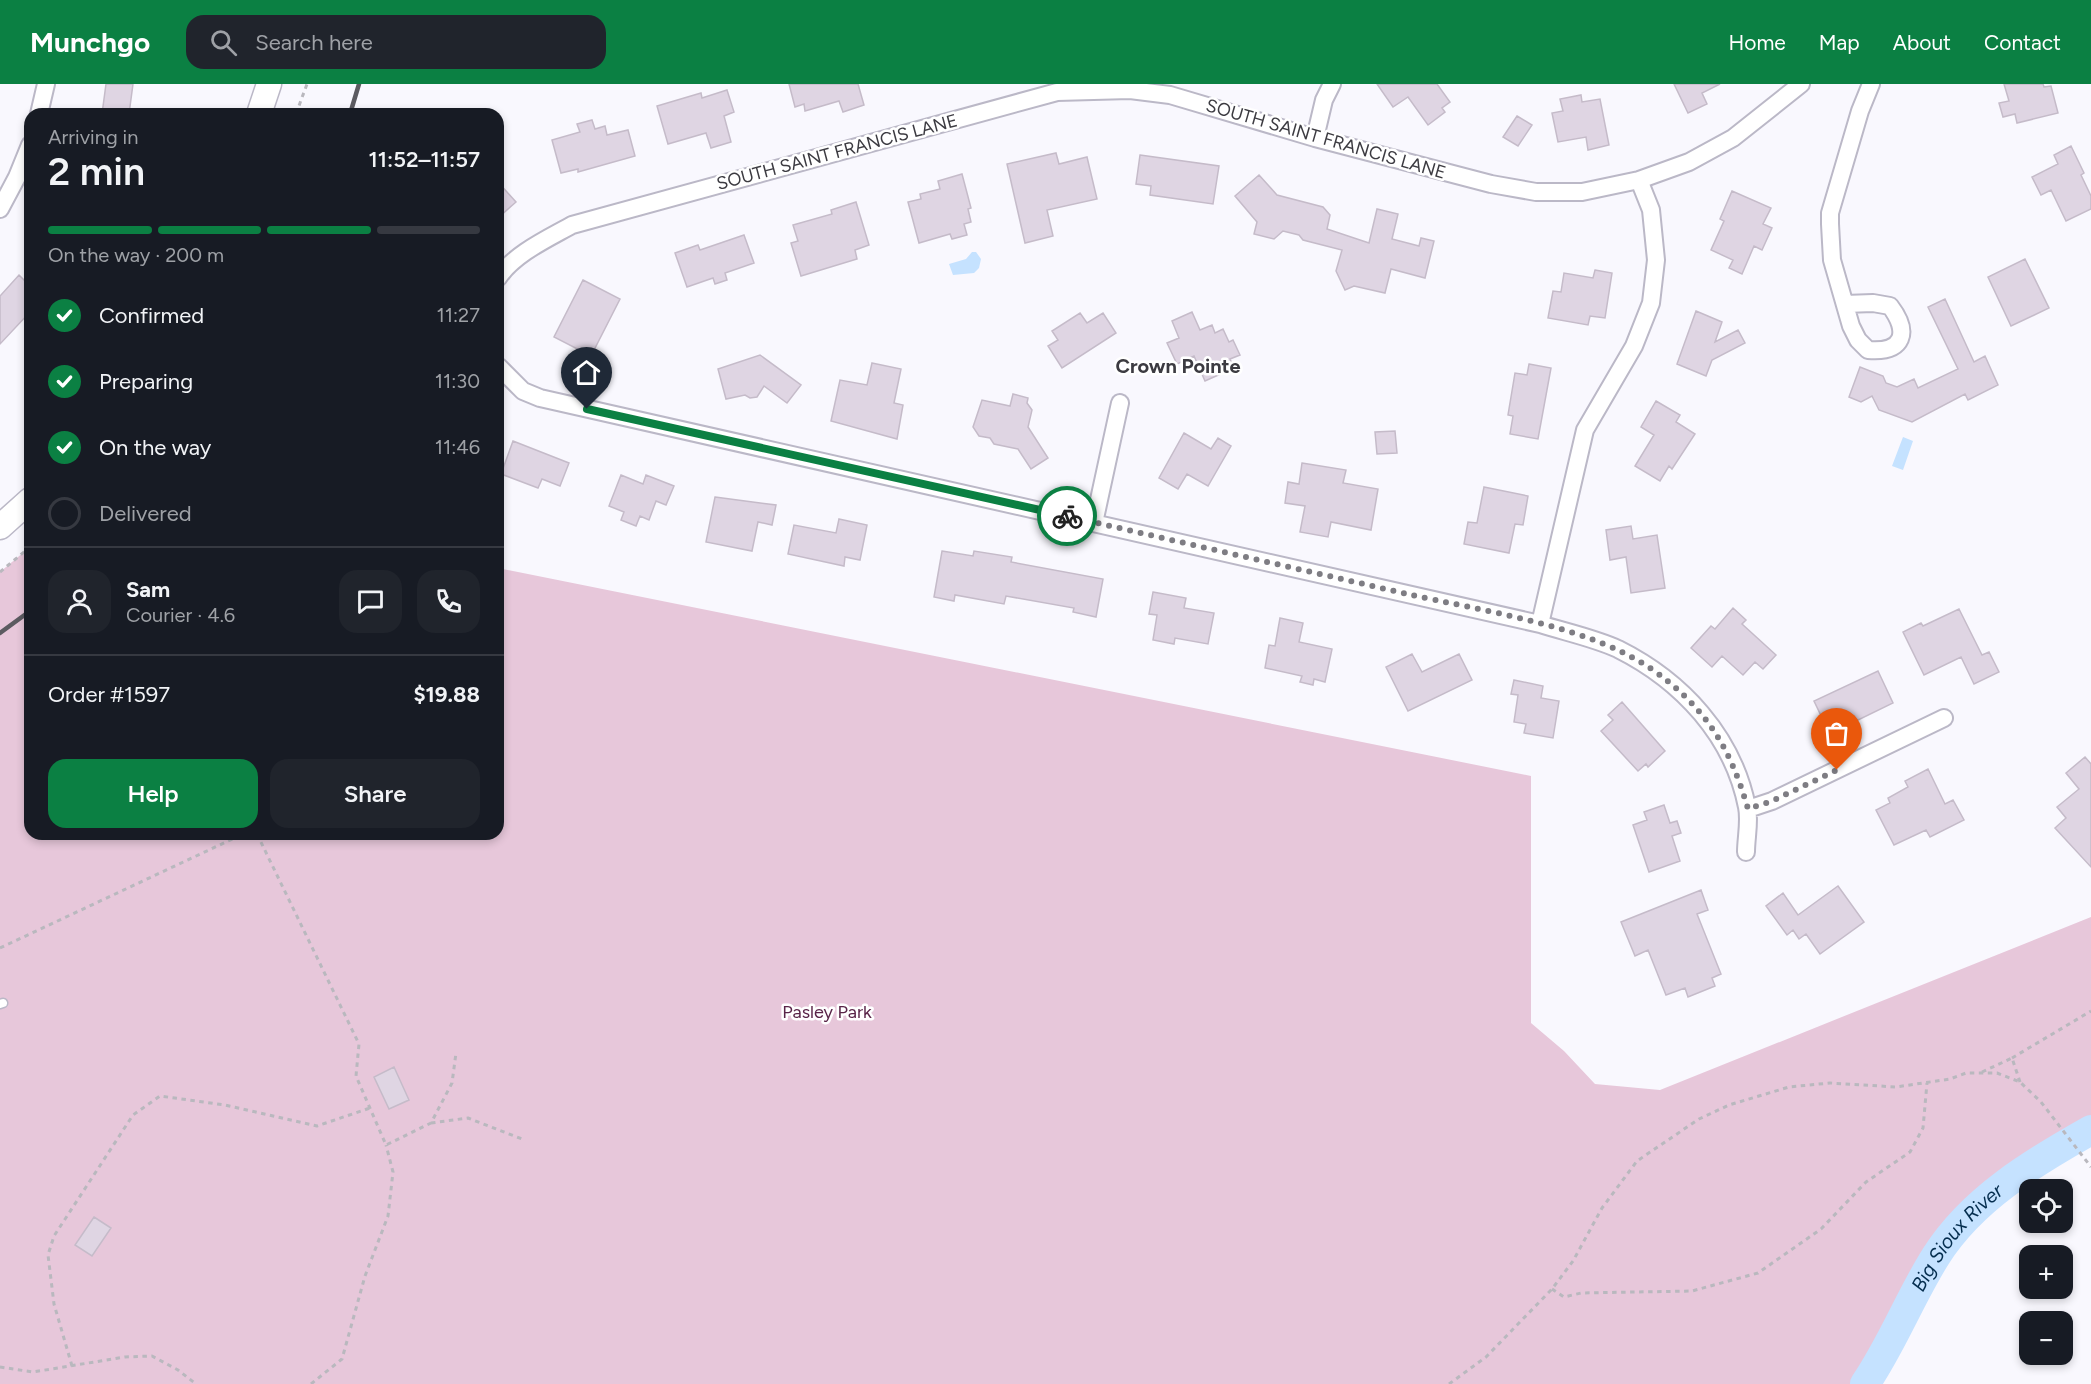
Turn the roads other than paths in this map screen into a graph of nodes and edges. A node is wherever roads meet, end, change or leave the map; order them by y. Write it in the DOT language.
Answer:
graph roads {
  1 [pos="46,84"];
  2 [pos="269,84"];
  3 [pos="1332,84"];
  4 [pos="1801,84"];
  5 [pos="1871,84"];
  6 [pos="1057,88"];
  7 [pos="40,108"];
  8 [pos="261,108"];
  9 [pos="1315,138"];
  10 [pos="24,160"];
  11 [pos="1639,180"];
  12 [pos="0,209"];
  13 [pos="504,269"];
  14 [pos="1845,304"];
  15 [pos="504,372"];
  16 [pos="1120,403"];
  17 [pos="24,505"];
  18 [pos="1094,522"];
  19 [pos="0,527"];
  20 [pos="1540,624"];
  21 [pos="1944,718"];
  22 [pos="1748,809"];
  23 [pos="1746,852"];
  1 -- 7 [label="street"];
  2 -- 8 [label="main road"];
  3 -- 9 [label="street"];
  4 -- 11 [label="street, SOUTH SAINT FRANCIS LANE"];
  5 -- 14 [label="street"];
  6 -- 9 [label="street, SOUTH SAINT FRANCIS LANE"];
  6 -- 13 [label="street, SOUTH SAINT FRANCIS LANE"];
  9 -- 11 [label="street, SOUTH SAINT FRANCIS LANE"];
  10 -- 12 [label="street"];
  11 -- 20 [label="street"];
  15 -- 18 [label="street"];
  16 -- 18 [label="street"];
  17 -- 19 [label="main road"];
  18 -- 20 [label="street"];
  20 -- 22 [label="street"];
  21 -- 22 [label="street"];
  22 -- 23 [label="street"];
}
